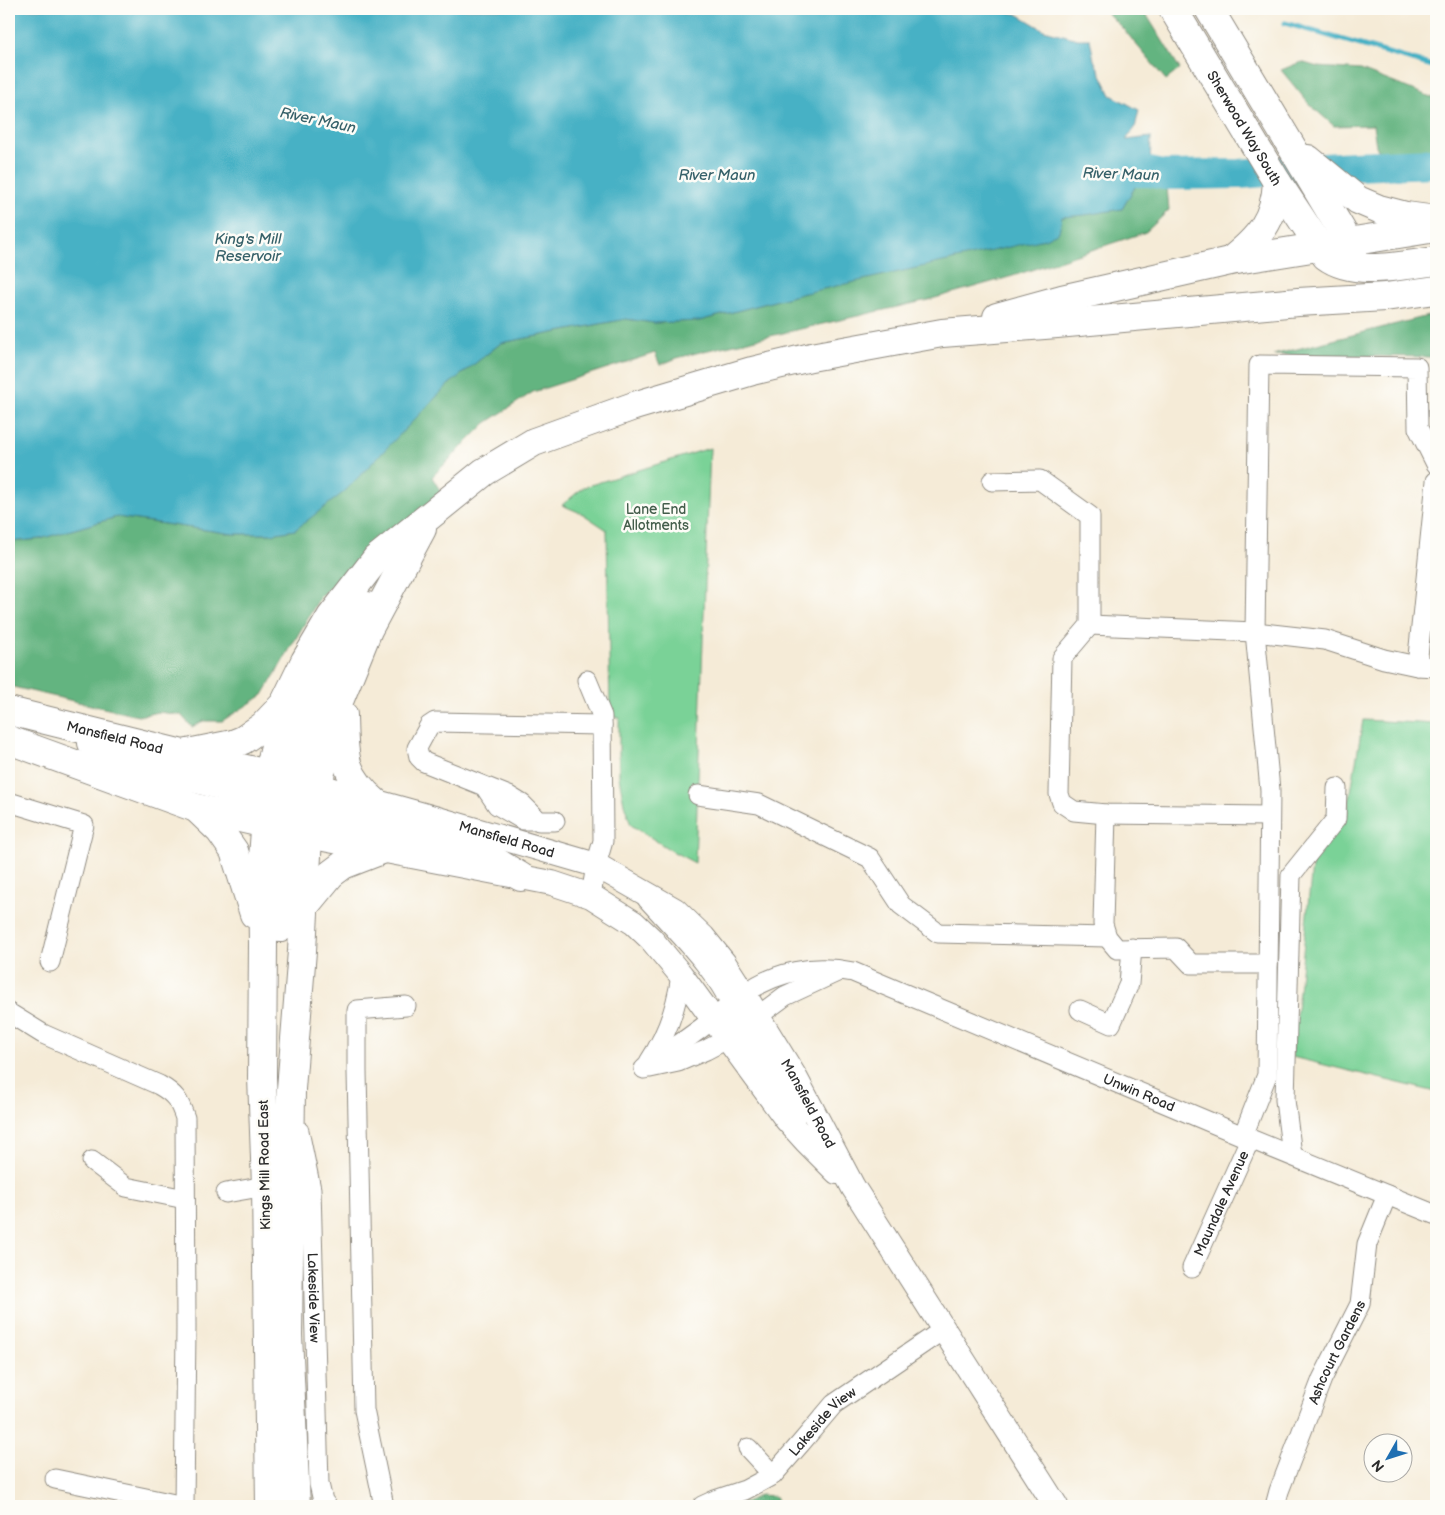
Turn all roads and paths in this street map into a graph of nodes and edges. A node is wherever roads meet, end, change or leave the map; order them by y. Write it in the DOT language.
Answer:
graph roads {
  1 [pos="1173,9"];
  2 [pos="1214,16"];
  3 [pos="1280,190"];
  4 [pos="1332,191"];
  5 [pos="1436,220"];
  6 [pos="1436,228"];
  7 [pos="1335,251"];
  8 [pos="1230,261"];
  9 [pos="1436,261"];
  10 [pos="1436,290"];
  11 [pos="1298,302"];
  12 [pos="942,333"];
  13 [pos="1436,464"];
  14 [pos="992,481"];
  15 [pos="1436,481"];
  16 [pos="426,520"];
  17 [pos="396,579"];
  18 [pos="1090,625"];
  19 [pos="1255,632"];
  20 [pos="1417,666"];
  21 [pos="1436,667"];
  22 [pos="587,680"];
  23 [pos="342,693"];
  24 [pos="285,702"];
  25 [pos="9,711"];
  26 [pos="56,723"];
  27 [pos="602,725"];
  28 [pos="9,740"];
  29 [pos="183,754"];
  30 [pos="1337,788"];
  31 [pos="698,795"];
  32 [pos="9,802"];
  33 [pos="375,802"];
  34 [pos="290,804"];
  35 [pos="196,808"];
  36 [pos="1106,814"];
  37 [pos="1269,816"];
  38 [pos="547,821"];
  39 [pos="382,850"];
  40 [pos="596,865"];
  41 [pos="521,877"];
  42 [pos="591,896"];
  43 [pos="303,908"];
  44 [pos="1108,937"];
  45 [pos="263,944"];
  46 [pos="1132,948"];
  47 [pos="50,962"];
  48 [pos="1268,964"];
  49 [pos="843,970"];
  50 [pos="681,975"];
  51 [pos="738,999"];
  52 [pos="406,1006"];
  53 [pos="1080,1010"];
  54 [pos="9,1013"];
  55 [pos="712,1020"];
  56 [pos="743,1027"];
  57 [pos="644,1069"];
  58 [pos="262,1077"];
  59 [pos="291,1088"];
  60 [pos="1246,1138"];
  61 [pos="1292,1155"];
  62 [pos="92,1162"];
  63 [pos="266,1186"];
  64 [pos="852,1187"];
  65 [pos="226,1193"];
  66 [pos="1387,1196"];
  67 [pos="185,1199"];
  68 [pos="1436,1215"];
  69 [pos="1192,1268"];
  70 [pos="943,1330"];
  71 [pos="748,1448"];
  72 [pos="772,1475"];
  73 [pos="55,1479"];
  74 [pos="184,1506"];
  75 [pos="270,1506"];
  76 [pos="296,1506"];
  77 [pos="327,1506"];
  78 [pos="384,1506"];
  79 [pos="702,1506"];
  80 [pos="1056,1506"];
  81 [pos="1275,1506"];
  1 -- 3 [label="highway, Sherwood Way South"];
  2 -- 4 [label="highway"];
  3 -- 7 [label="highway, Sherwood Way South"];
  3 -- 8 [label="highway"];
  4 -- 5 [label="highway"];
  4 -- 7 [label="highway"];
  6 -- 7 [label="highway"];
  7 -- 8 [label="highway"];
  7 -- 9 [label="highway"];
  7 -- 11 [label="highway"];
  8 -- 12 [label="highway"];
  10 -- 11 [label="highway"];
  11 -- 12 [label="highway"];
  12 -- 16 [label="highway"];
  13 -- 19 [label="street, Maundale Avenue"];
  14 -- 18 [label="street"];
  15 -- 20 [label="street"];
  16 -- 17 [label="highway"];
  16 -- 24 [label="highway"];
  17 -- 23 [label="highway"];
  17 -- 34 [label="highway"];
  18 -- 19 [label="street"];
  18 -- 36 [label="street"];
  19 -- 20 [label="street"];
  19 -- 37 [label="street, Maundale Avenue"];
  20 -- 21 [label="street"];
  22 -- 27 [label="street"];
  23 -- 33 [label="highway"];
  23 -- 34 [label="highway"];
  24 -- 29 [label="highway"];
  24 -- 34 [label="highway"];
  25 -- 26 [label="highway, Mansfield Road"];
  26 -- 29 [label="highway, Mansfield Road"];
  26 -- 34 [label="highway"];
  27 -- 38 [label="street"];
  27 -- 40 [label="street"];
  28 -- 35 [label="highway, Mansfield Road"];
  29 -- 34 [label="main road, Mansfield Road"];
  30 -- 61 [label="street"];
  31 -- 44 [label="street"];
  32 -- 47 [label="street"];
  33 -- 34 [label="main road, Mansfield Road"];
  33 -- 40 [label="main road, Mansfield Road"];
  34 -- 35 [label="highway, Mansfield Road"];
  34 -- 39 [label="main road, Mansfield Road"];
  34 -- 41 [label="highway"];
  34 -- 43 [label="highway, Kings Mill Road East"];
  34 -- 45 [label="highway, Kings Mill Road East"];
  34 -- 58 [label="highway"];
  35 -- 45 [label="highway"];
  36 -- 37 [label="street"];
  36 -- 44 [label="street"];
  37 -- 48 [label="street, Maundale Avenue"];
  39 -- 41 [label="main road, Mansfield Road"];
  39 -- 43 [label="highway"];
  40 -- 42 [label="street"];
  40 -- 51 [label="main road, Mansfield Road"];
  41 -- 42 [label="main road, Mansfield Road"];
  42 -- 50 [label="main road, Mansfield Road"];
  43 -- 59 [label="highway, Kings Mill Road East"];
  44 -- 46 [label="street"];
  45 -- 58 [label="highway, Kings Mill Road East"];
  46 -- 48 [label="street"];
  46 -- 53 [label="street"];
  48 -- 60 [label="street, Maundale Avenue"];
  49 -- 51 [label="street, Unwin Road"];
  49 -- 56 [label="street"];
  49 -- 60 [label="street, Unwin Road"];
  50 -- 55 [label="main road, Mansfield Road"];
  50 -- 57 [label="street"];
  51 -- 55 [label="street, Unwin Road"];
  51 -- 56 [label="main road, Mansfield Road"];
  51 -- 56 [label="street"];
  52 -- 78 [label="street"];
  54 -- 67 [label="street"];
  55 -- 56 [label="main road, Mansfield Road"];
  55 -- 57 [label="street, Unwin Road"];
  56 -- 57 [label="street"];
  56 -- 64 [label="main road, Mansfield Road"];
  56 -- 64 [label="main road, Mansfield Road"];
  58 -- 63 [label="highway, Kings Mill Road East"];
  59 -- 76 [label="highway, Kings Mill Road East"];
  59 -- 77 [label="street, Lakeside View"];
  60 -- 61 [label="street, Unwin Road"];
  60 -- 69 [label="street, Maundale Avenue"];
  61 -- 66 [label="street, Unwin Road"];
  62 -- 67 [label="street"];
  63 -- 65 [label="street"];
  63 -- 75 [label="highway, Kings Mill Road East"];
  64 -- 70 [label="main road, Mansfield Road"];
  66 -- 68 [label="street, Unwin Road"];
  66 -- 81 [label="street, Ashcourt Gardens"];
  67 -- 74 [label="street"];
  70 -- 72 [label="street, Lakeside View"];
  70 -- 80 [label="main road, Mansfield Road"];
  71 -- 72 [label="street"];
  72 -- 79 [label="street, Lakeside View"];
  73 -- 74 [label="street"];
}
